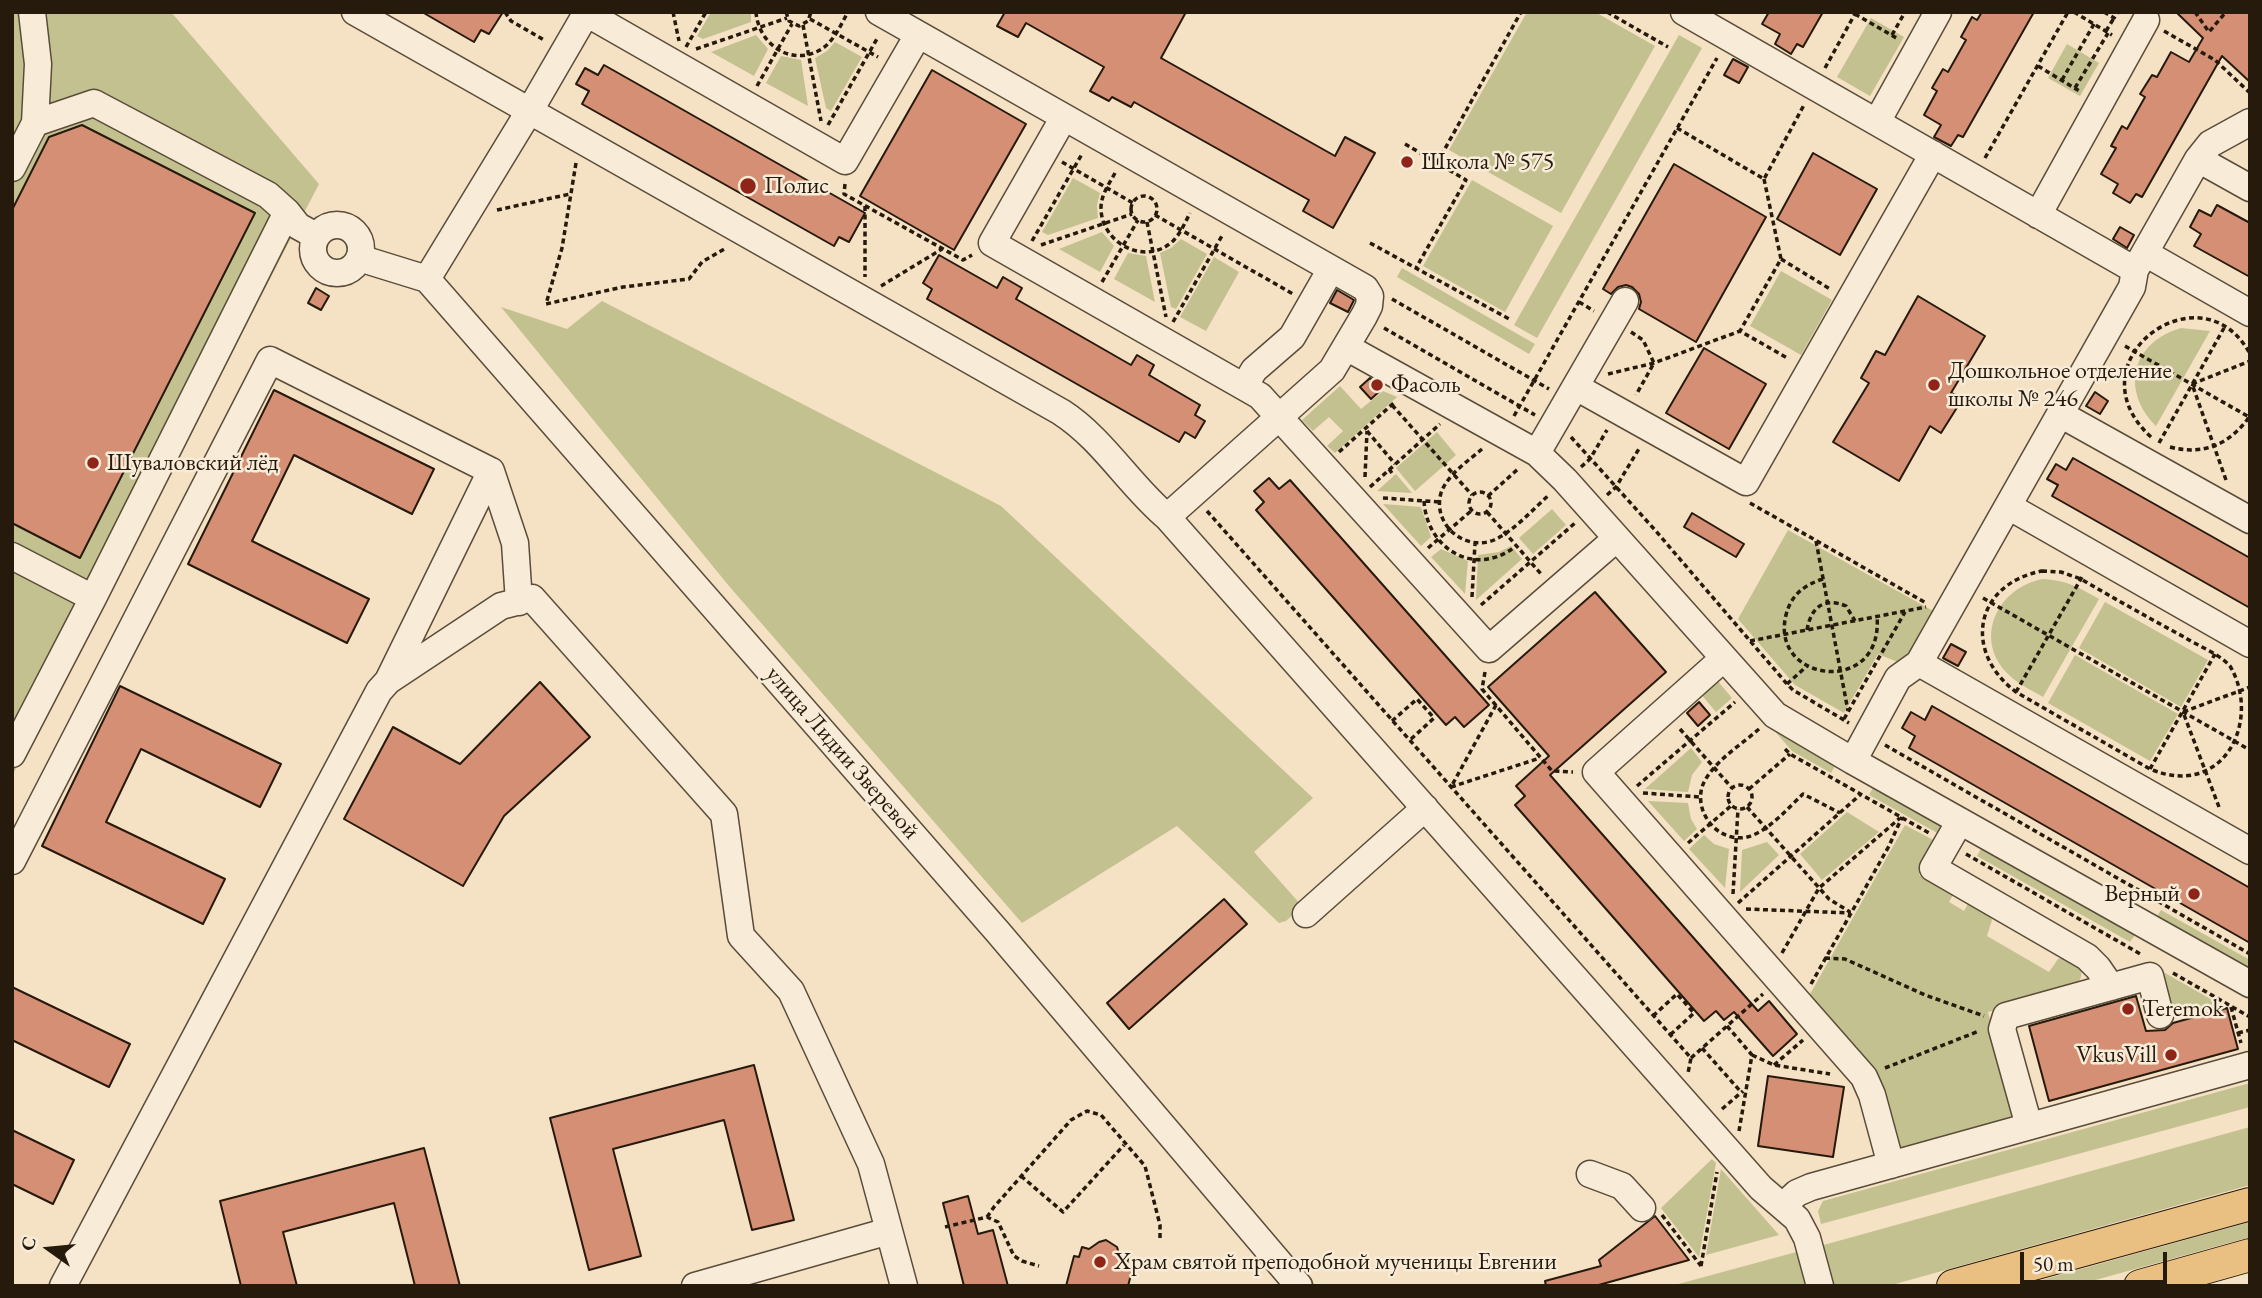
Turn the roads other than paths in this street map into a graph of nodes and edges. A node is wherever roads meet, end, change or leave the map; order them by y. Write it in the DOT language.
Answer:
graph roads {
  1 [pos="32,12"];
  2 [pos="355,12"];
  3 [pos="1684,12"];
  4 [pos="1938,12"];
  5 [pos="586,13"];
  6 [pos="884,15"];
  7 [pos="2146,20"];
  8 [pos="1723,27"];
  9 [pos="918,35"];
  10 [pos="530,112"];
  11 [pos="1064,117"];
  12 [pos="1877,122"];
  13 [pos="2250,122"];
  14 [pos="34,123"];
  15 [pos="1933,154"];
  16 [pos="2198,159"];
  17 [pos="12,168"];
  18 [pos="2250,188"];
  19 [pos="287,212"];
  20 [pos="2038,215"];
  21 [pos="316,236"];
  22 [pos="359,258"];
  23 [pos="2140,262"];
  24 [pos="1331,269"];
  25 [pos="427,279"];
  26 [pos="1619,312"];
  27 [pos="2237,315"];
  28 [pos="1346,347"];
  29 [pos="1245,385"];
  30 [pos="1574,390"];
  31 [pos="2060,414"];
  32 [pos="1279,415"];
  33 [pos="1537,453"];
  34 [pos="491,471"];
  35 [pos="2008,506"];
  36 [pos="1167,517"];
  37 [pos="2250,520"];
  38 [pos="1617,538"];
  39 [pos="12,556"];
  40 [pos="93,598"];
  41 [pos="519,602"];
  42 [pos="2239,638"];
  43 [pos="1724,658"];
  44 [pos="1919,663"];
  45 [pos="388,681"];
  46 [pos="12,754"];
  47 [pos="1853,761"];
  48 [pos="1425,808"];
  49 [pos="1960,821"];
  50 [pos="2250,851"];
  51 [pos="12,861"];
  52 [pos="1306,914"];
  53 [pos="2250,984"];
  54 [pos="2111,987"];
  55 [pos="2160,1016"];
  56 [pos="2248,1065"];
  57 [pos="2029,1126"];
  58 [pos="1891,1165"];
  59 [pos="1590,1174"];
  60 [pos="2250,1204"];
  61 [pos="1783,1206"];
  62 [pos="1651,1210"];
  63 [pos="889,1231"];
  64 [pos="2250,1255"];
  65 [pos="63,1286"];
  66 [pos="695,1286"];
  67 [pos="904,1286"];
  68 [pos="1299,1286"];
  69 [pos="1820,1286"];
  70 [pos="1953,1286"];
  71 [pos="2140,1286"];
  1 -- 14 [label="street"];
  2 -- 10 [label="street"];
  3 -- 8 [label="street"];
  4 -- 12 [label="street"];
  5 -- 9 [label="street"];
  5 -- 10 [label="street"];
  6 -- 9 [label="street"];
  7 -- 20 [label="street"];
  8 -- 12 [label="street"];
  9 -- 11 [label="street"];
  10 -- 25 [label="street"];
  10 -- 36 [label="street"];
  11 -- 24 [label="street"];
  11 -- 29 [label="street"];
  12 -- 15 [label="street"];
  13 -- 16 [label="street"];
  14 -- 17 [label="street"];
  14 -- 19 [label="street"];
  15 -- 20 [label="street"];
  15 -- 30 [label="street"];
  16 -- 18 [label="street"];
  16 -- 23 [label="street"];
  19 -- 21 [label="street"];
  19 -- 40 [label="street"];
  20 -- 23 [label="street"];
  21 -- 22 [label="street"];
  21 -- 22 [label="street"];
  22 -- 25 [label="street"];
  23 -- 27 [label="street"];
  23 -- 31 [label="street"];
  24 -- 28 [label="street"];
  24 -- 29 [label="street"];
  25 -- 68 [label="street, улица Лидии Зверевой"];
  26 -- 30 [label="street"];
  28 -- 32 [label="street"];
  28 -- 33 [label="street"];
  29 -- 32 [label="street"];
  30 -- 33 [label="street"];
  31 -- 35 [label="street"];
  31 -- 37 [label="street"];
  32 -- 36 [label="street"];
  32 -- 38 [label="street"];
  33 -- 38 [label="street"];
  34 -- 41 [label="street"];
  34 -- 45 [label="street"];
  34 -- 51 [label="street"];
  35 -- 42 [label="street"];
  35 -- 44 [label="street"];
  36 -- 48 [label="street"];
  38 -- 43 [label="street"];
  39 -- 40 [label="street"];
  40 -- 46 [label="street"];
  41 -- 45 [label="street"];
  41 -- 63 [label="street"];
  43 -- 47 [label="street"];
  43 -- 58 [label="street"];
  44 -- 47 [label="street"];
  44 -- 50 [label="street"];
  45 -- 65 [label="street"];
  47 -- 49 [label="street"];
  48 -- 52 [label="street"];
  48 -- 61 [label="street"];
  49 -- 53 [label="street"];
  49 -- 54 [label="street"];
  54 -- 55 [label="street"];
  54 -- 57 [label="street"];
  56 -- 57 [label="street"];
  57 -- 58 [label="street"];
  58 -- 61 [label="street"];
  59 -- 62 [label="street"];
  60 -- 70 [label="main road"];
  61 -- 69 [label="street"];
  63 -- 66 [label="street"];
  63 -- 67 [label="street"];
  64 -- 71 [label="main road"];
}
